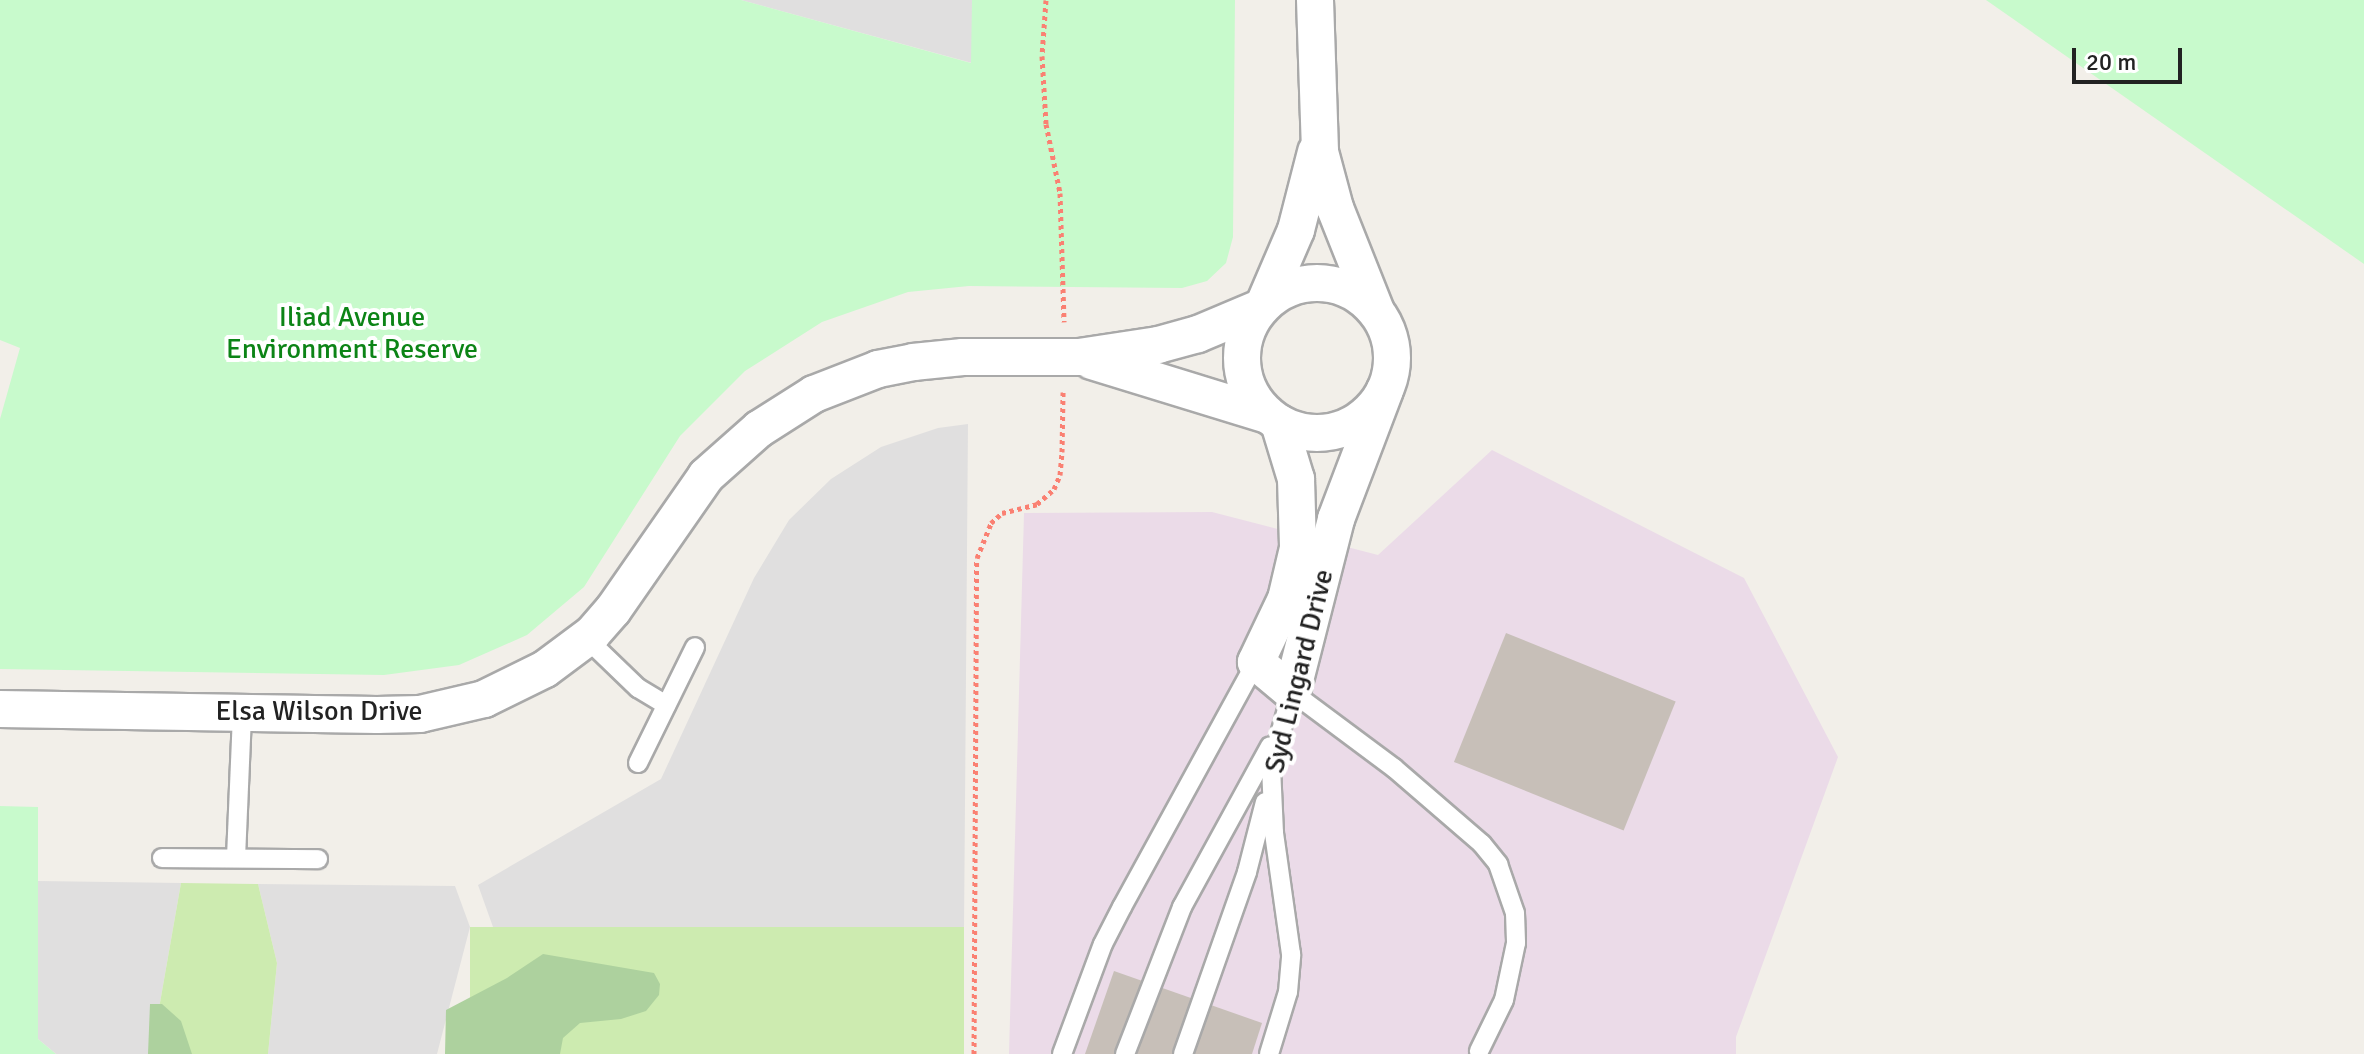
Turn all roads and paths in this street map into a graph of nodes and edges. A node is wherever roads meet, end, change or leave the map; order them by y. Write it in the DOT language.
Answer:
graph roads {
  1 [pos="1046,0"];
  2 [pos="1315,0"];
  3 [pos="1319,135"];
  4 [pos="1262,305"];
  5 [pos="1376,311"];
  6 [pos="1068,357"];
  7 [pos="1385,390"];
  8 [pos="1273,419"];
  9 [pos="586,638"];
  10 [pos="695,647"];
  11 [pos="1256,662"];
  12 [pos="1288,704"];
  13 [pos="666,705"];
  14 [pos="0,709"];
  15 [pos="242,712"];
  16 [pos="638,763"];
  17 [pos="1271,771"];
  18 [pos="162,858"];
  19 [pos="236,858"];
  20 [pos="318,859"];
  21 [pos="1479,1051"];
  22 [pos="974,1054"];
  23 [pos="1062,1054"];
  24 [pos="1125,1054"];
  25 [pos="1183,1054"];
  26 [pos="1269,1054"];
  1 -- 6 [label="path"];
  2 -- 3 [label="street"];
  3 -- 4 [label="street"];
  3 -- 5 [label="street"];
  4 -- 5 [label="street"];
  4 -- 6 [label="street, Elsa Wilson Drive"];
  4 -- 8 [label="street"];
  5 -- 7 [label="street"];
  6 -- 8 [label="street, Elsa Wilson Drive"];
  6 -- 9 [label="street, Elsa Wilson Drive"];
  6 -- 22 [label="path"];
  7 -- 8 [label="street"];
  7 -- 12 [label="street, Syd Lingard Drive"];
  8 -- 11 [label="street, Syd Lingard Drive"];
  9 -- 13 [label="lane"];
  9 -- 15 [label="street, Elsa Wilson Drive"];
  10 -- 13 [label="lane"];
  11 -- 12 [label="street"];
  11 -- 23 [label="lane"];
  12 -- 17 [label="lane, Syd Lingard Drive"];
  12 -- 21 [label="lane"];
  12 -- 24 [label="lane"];
  13 -- 16 [label="lane"];
  14 -- 15 [label="street, Elsa Wilson Drive"];
  15 -- 19 [label="lane"];
  17 -- 25 [label="lane"];
  17 -- 26 [label="lane, Syd Lingard Drive"];
  18 -- 19 [label="lane"];
  19 -- 20 [label="lane"];
}
